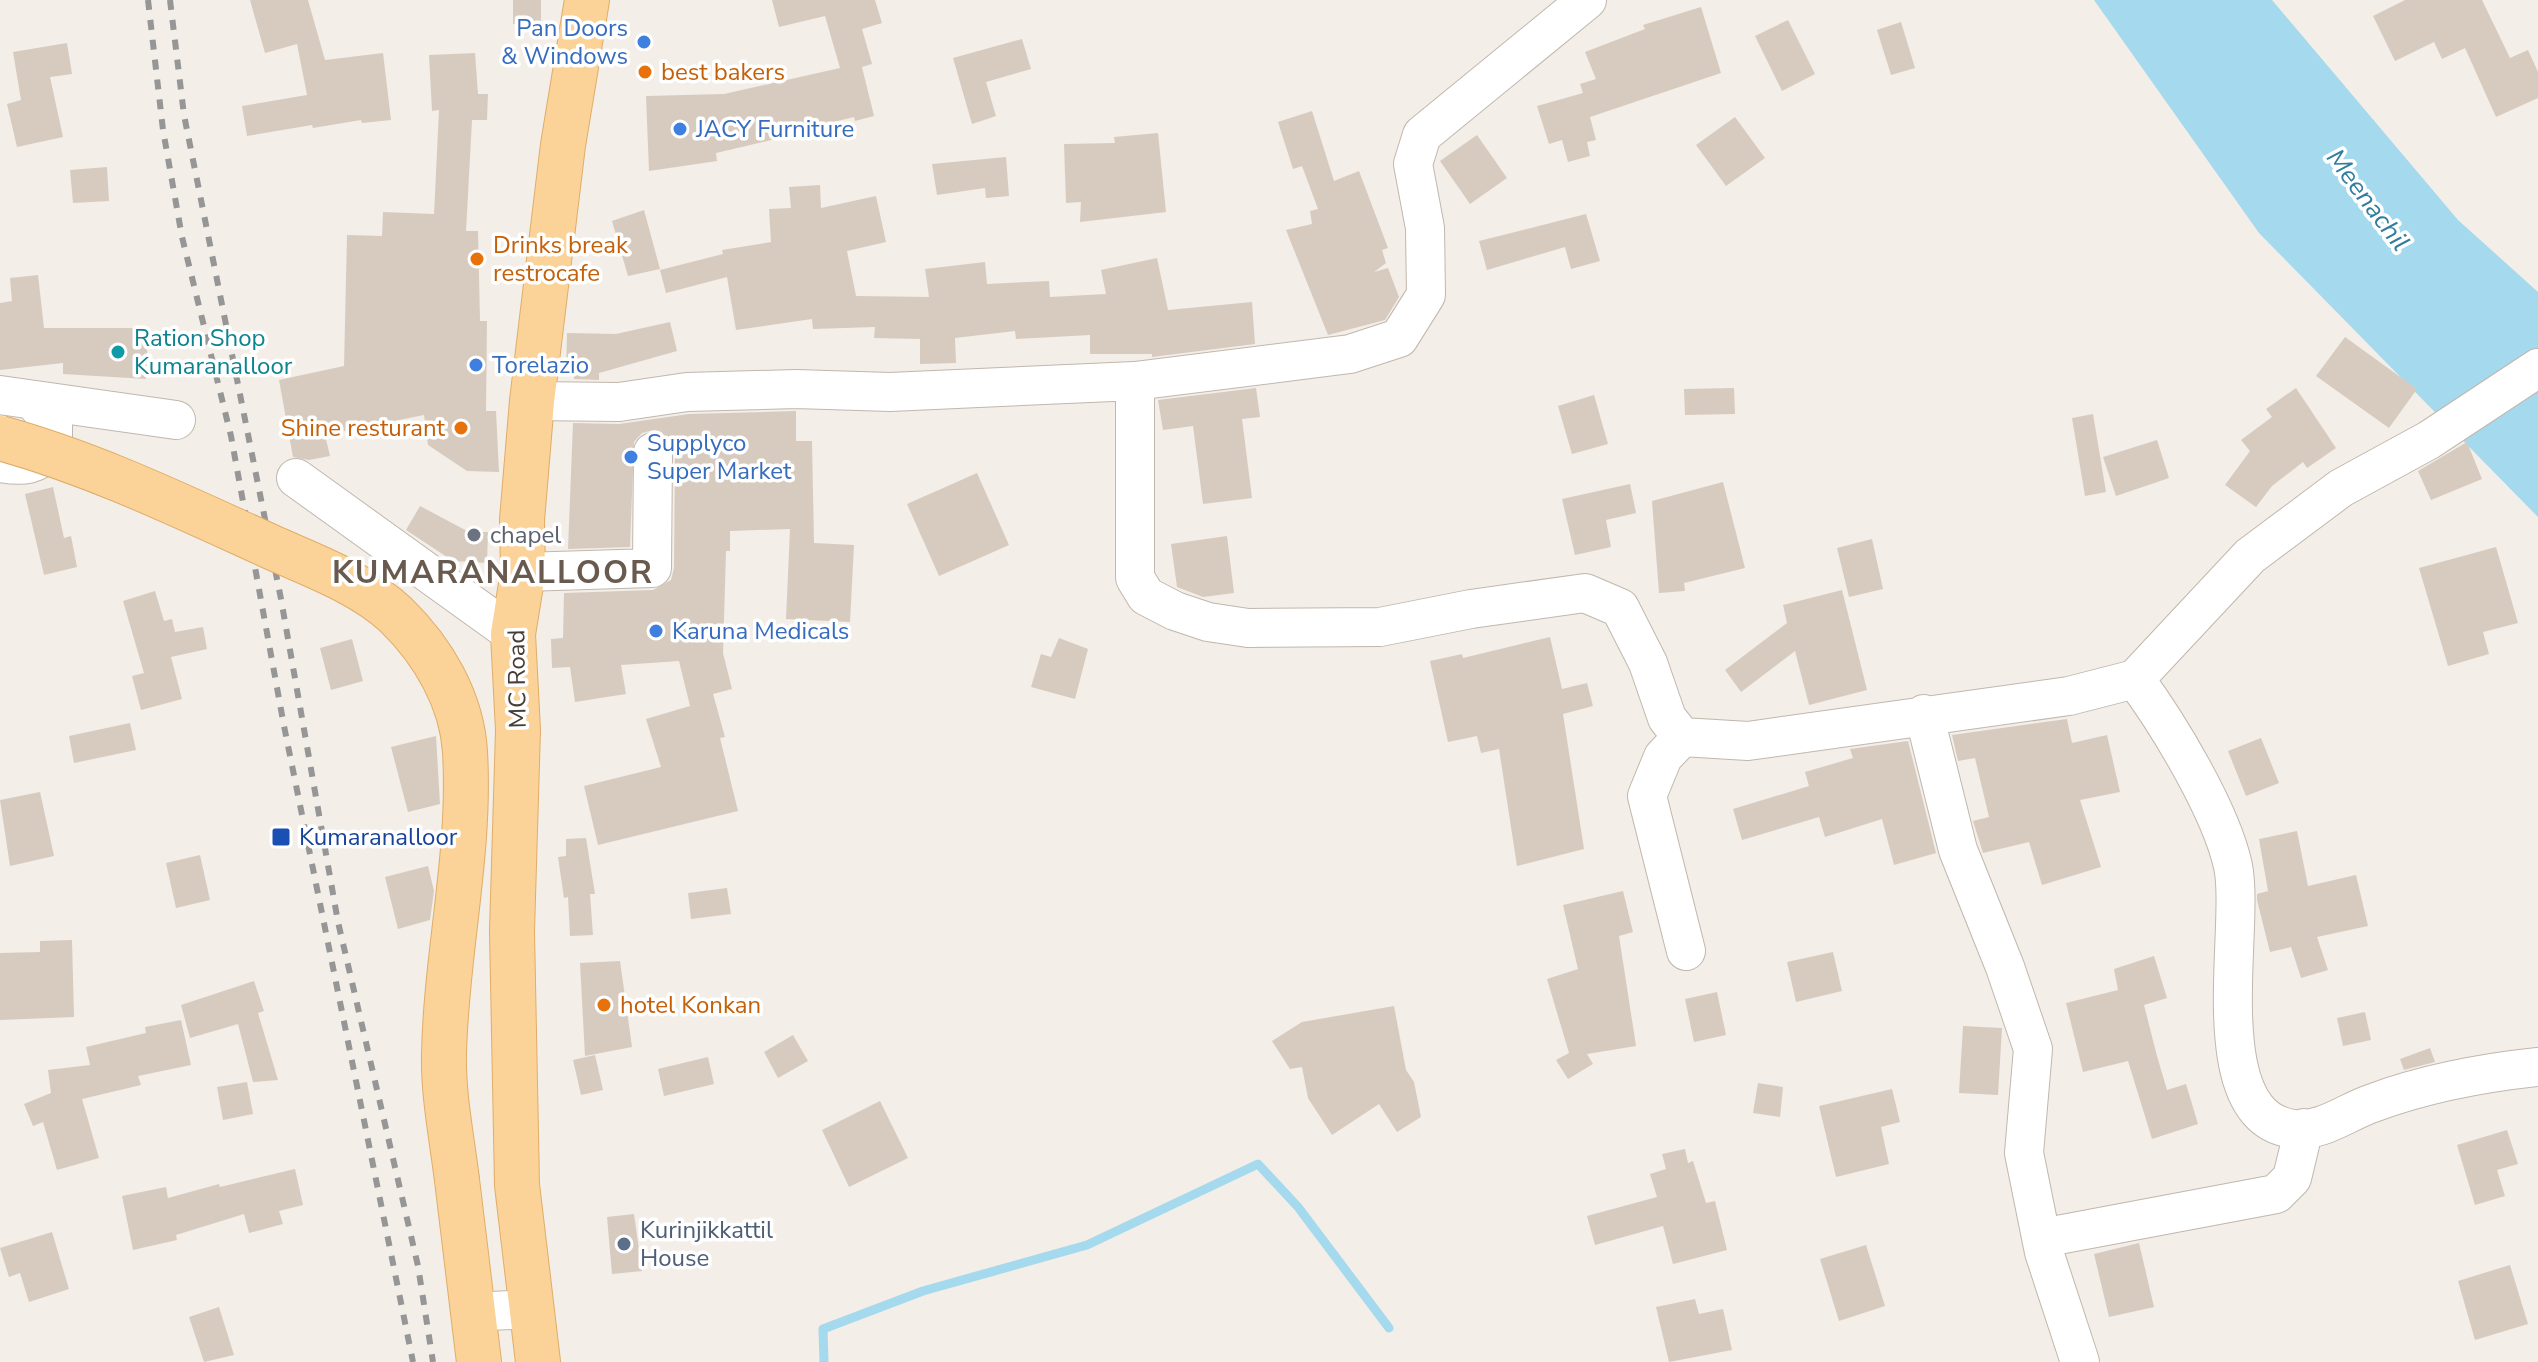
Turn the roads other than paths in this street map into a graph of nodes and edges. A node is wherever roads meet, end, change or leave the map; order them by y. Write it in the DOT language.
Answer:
graph roads {
  1 [pos="587,0"];
  2 [pos="1587,0"];
  3 [pos="2538,368"];
  4 [pos="1135,381"];
  5 [pos="17,398"];
  6 [pos="532,401"];
  7 [pos="176,420"];
  8 [pos="0,438"];
  9 [pos="653,452"];
  10 [pos="0,463"];
  11 [pos="296,478"];
  12 [pos="523,572"];
  13 [pos="513,634"];
  14 [pos="2135,679"];
  15 [pos="1924,714"];
  16 [pos="1682,737"];
  17 [pos="1686,951"];
  18 [pos="2538,1067"];
  19 [pos="2304,1128"];
  20 [pos="2042,1238"];
  21 [pos="532,1309"];
  22 [pos="471,1312"];
  23 [pos="479,1362"];
  24 [pos="538,1362"];
  25 [pos="2080,1362"];
  1 -- 6 [label="main road, MC Road"];
  2 -- 4 [label="street"];
  3 -- 14 [label="street"];
  4 -- 6 [label="street"];
  4 -- 16 [label="street"];
  5 -- 7 [label="street"];
  5 -- 10 [label="street"];
  6 -- 12 [label="main road, MC Road"];
  8 -- 22 [label="main road, bridge"];
  9 -- 12 [label="street"];
  11 -- 13 [label="street"];
  12 -- 13 [label="main road, MC Road"];
  13 -- 21 [label="main road, MC Road"];
  14 -- 15 [label="street"];
  14 -- 19 [label="street"];
  15 -- 16 [label="street"];
  15 -- 20 [label="street"];
  16 -- 17 [label="street"];
  18 -- 19 [label="street"];
  19 -- 20 [label="street"];
  20 -- 25 [label="street"];
  21 -- 22 [label="street"];
  21 -- 24 [label="main road, MC Road"];
  22 -- 23 [label="main road"];
}
